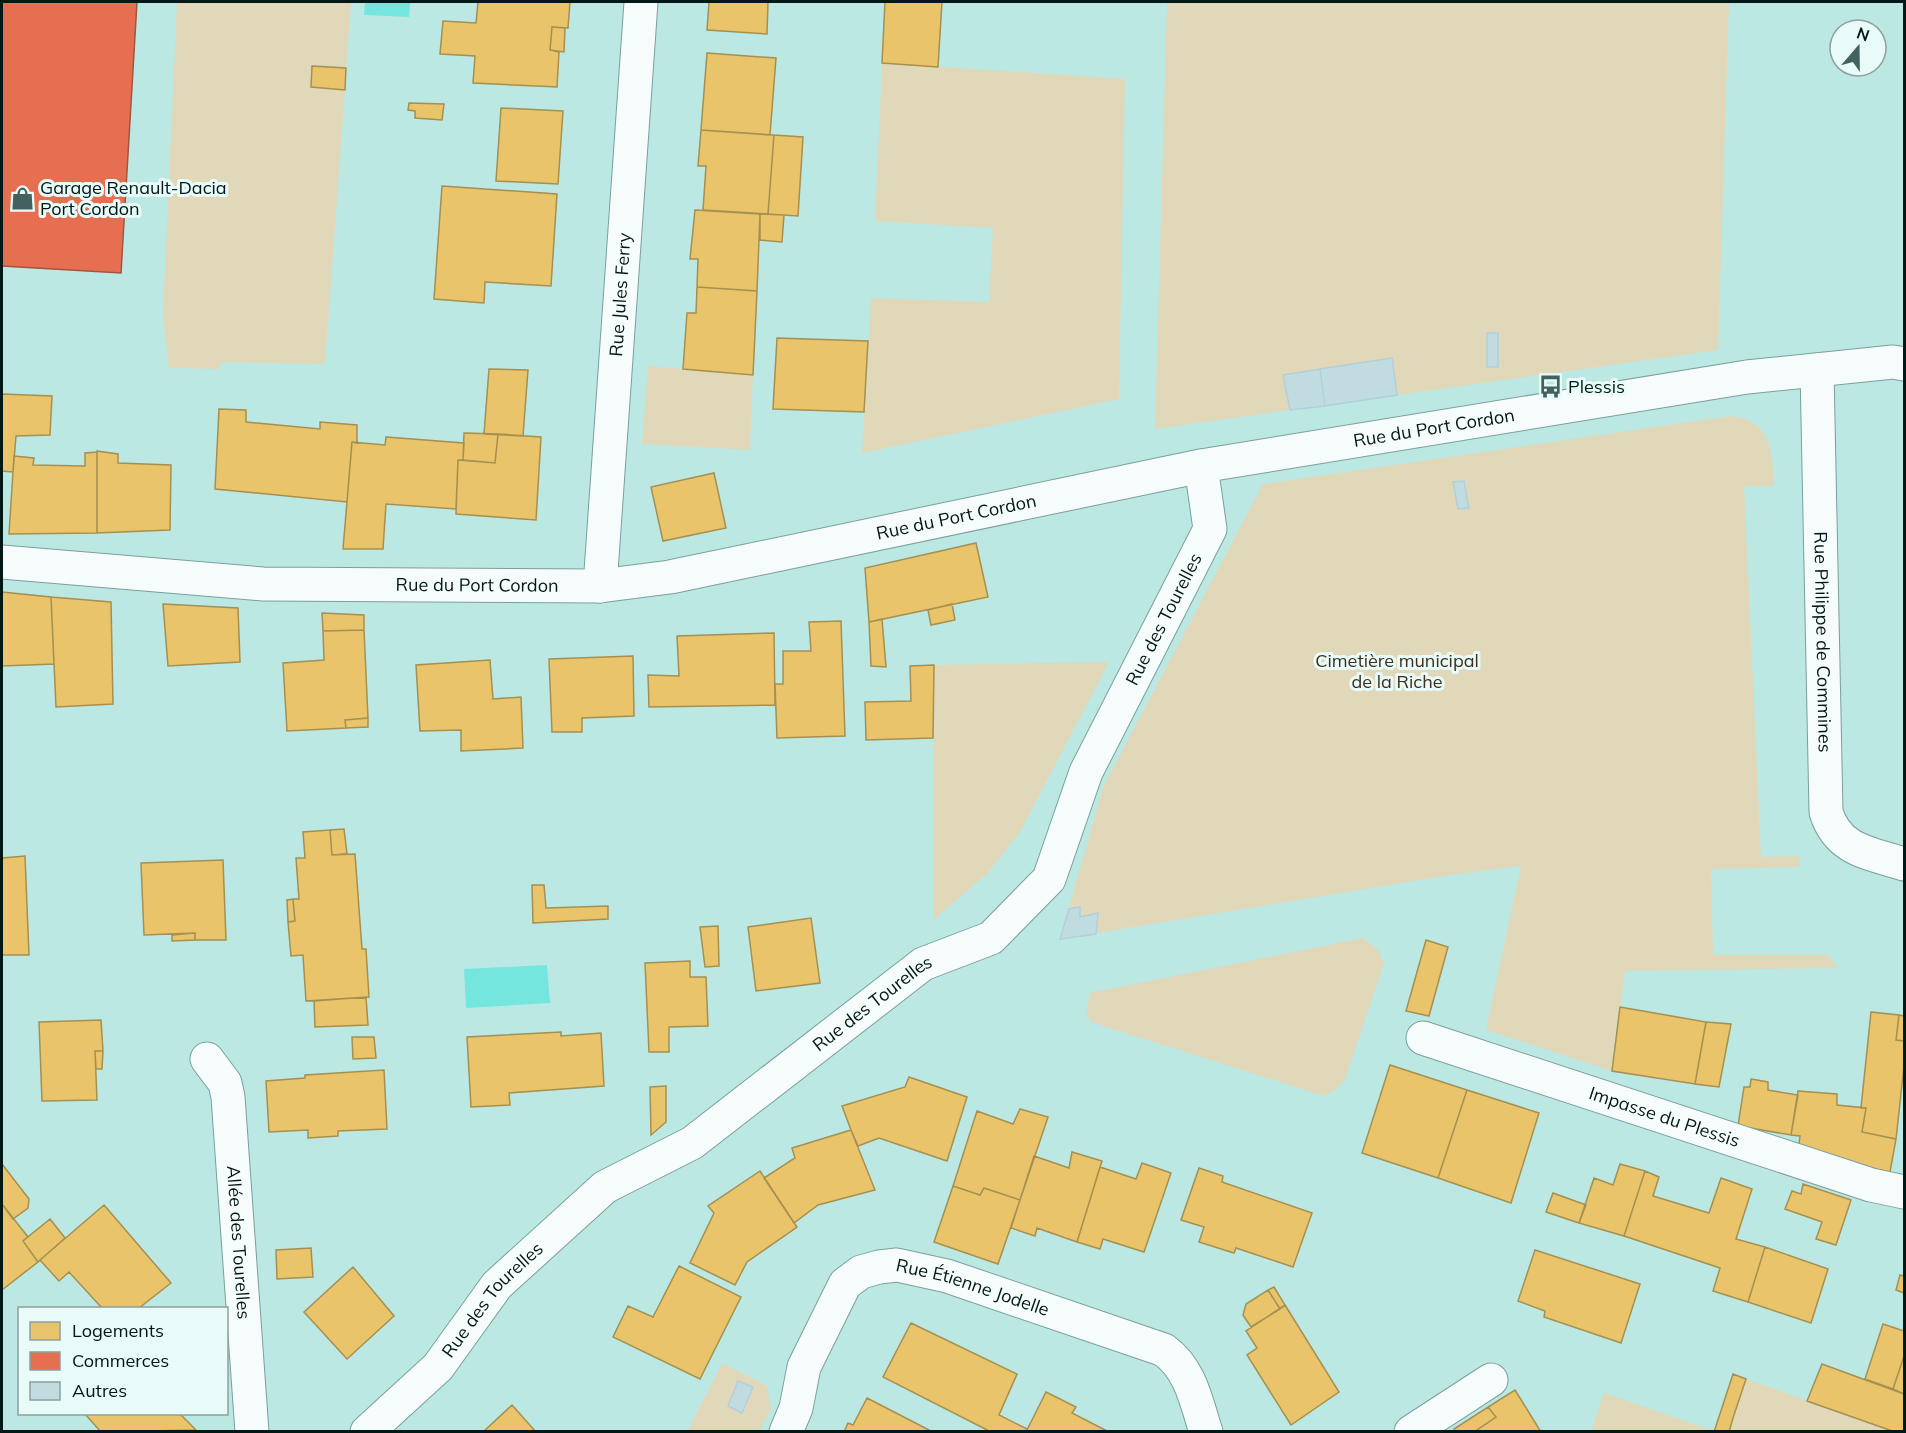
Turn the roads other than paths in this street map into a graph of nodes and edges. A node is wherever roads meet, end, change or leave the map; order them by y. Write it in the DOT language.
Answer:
graph roads {
  1 [pos="641,2"];
  2 [pos="1905,364"];
  3 [pos="1816,370"];
  4 [pos="1202,466"];
  5 [pos="2,562"];
  6 [pos="600,586"];
  7 [pos="1905,864"];
  8 [pos="1423,1038"];
  9 [pos="207,1059"];
  10 [pos="1905,1192"];
  11 [pos="1491,1380"];
  12 [pos="252,1431"];
  13 [pos="367,1431"];
  14 [pos="786,1431"];
  15 [pos="1206,1431"];
  16 [pos="1411,1431"];
  1 -- 6 [label="street, Rue Jules Ferry"];
  2 -- 3 [label="street, Rue du Port Cordon"];
  3 -- 4 [label="street, Rue du Port Cordon"];
  3 -- 7 [label="street, Rue Philippe de Commines"];
  4 -- 6 [label="street, Rue du Port Cordon"];
  4 -- 13 [label="street, Rue des Tourelles"];
  5 -- 6 [label="street, Rue du Port Cordon"];
  8 -- 10 [label="street, Impasse du Plessis"];
  9 -- 12 [label="street, Allée des Tourelles"];
  11 -- 16 [label="street"];
  14 -- 15 [label="street, Rue Étienne Jodelle"];
}
